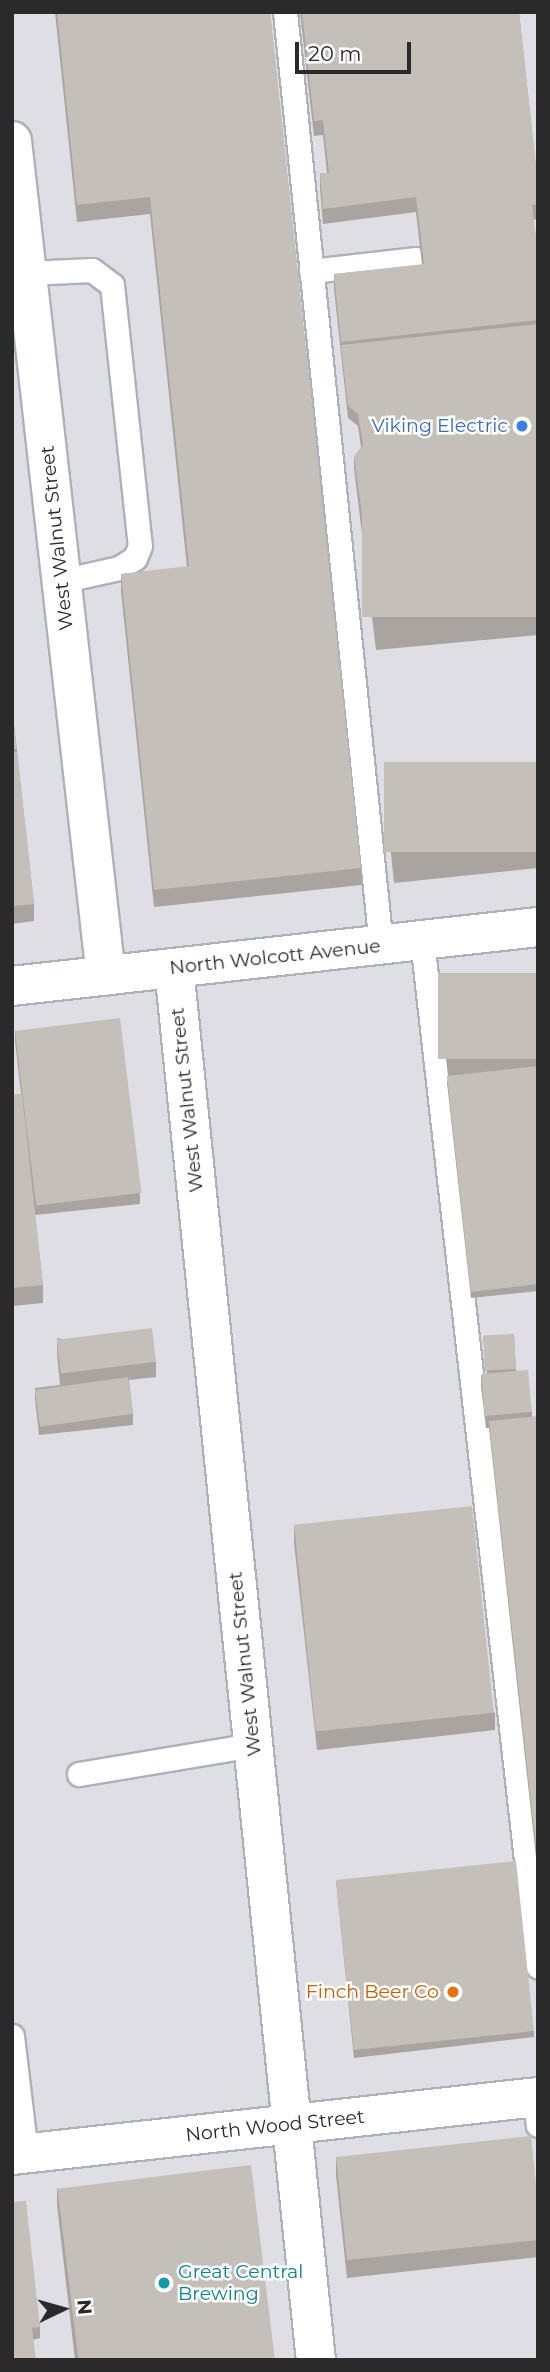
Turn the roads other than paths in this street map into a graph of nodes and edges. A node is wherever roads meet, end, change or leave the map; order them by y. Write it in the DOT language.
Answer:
graph roads {
  1 [pos="285,12"];
  2 [pos="12,141"];
  3 [pos="416,259"];
  4 [pos="312,271"];
  5 [pos="27,273"];
  6 [pos="61,581"];
  7 [pos="538,927"];
  8 [pos="422,940"];
  9 [pos="381,945"];
  10 [pos="174,968"];
  11 [pos="106,976"];
  12 [pos="12,986"];
  13 [pos="253,1745"];
  14 [pos="79,1774"];
  15 [pos="538,1966"];
  16 [pos="12,2036"];
  17 [pos="537,2107"];
  18 [pos="291,2124"];
  19 [pos="19,2154"];
  20 [pos="316,2360"];
  1 -- 4 [label="lane"];
  2 -- 5 [label="street, West Walnut Street"];
  3 -- 4 [label="lane"];
  4 -- 9 [label="lane"];
  5 -- 6 [label="street, West Walnut Street"];
  5 -- 6 [label="lane"];
  6 -- 11 [label="street, West Walnut Street"];
  7 -- 8 [label="street, North Wolcott Avenue"];
  8 -- 9 [label="street, North Wolcott Avenue"];
  8 -- 15 [label="lane"];
  9 -- 10 [label="street, North Wolcott Avenue"];
  10 -- 11 [label="street, North Wolcott Avenue"];
  10 -- 13 [label="street, West Walnut Street"];
  11 -- 12 [label="street, North Wolcott Avenue"];
  13 -- 14 [label="lane"];
  13 -- 18 [label="street, West Walnut Street"];
  16 -- 19 [label="lane"];
  17 -- 18 [label="street, North Wood Street"];
  18 -- 19 [label="street, North Wood Street"];
  18 -- 20 [label="street, West Walnut Street"];
}
